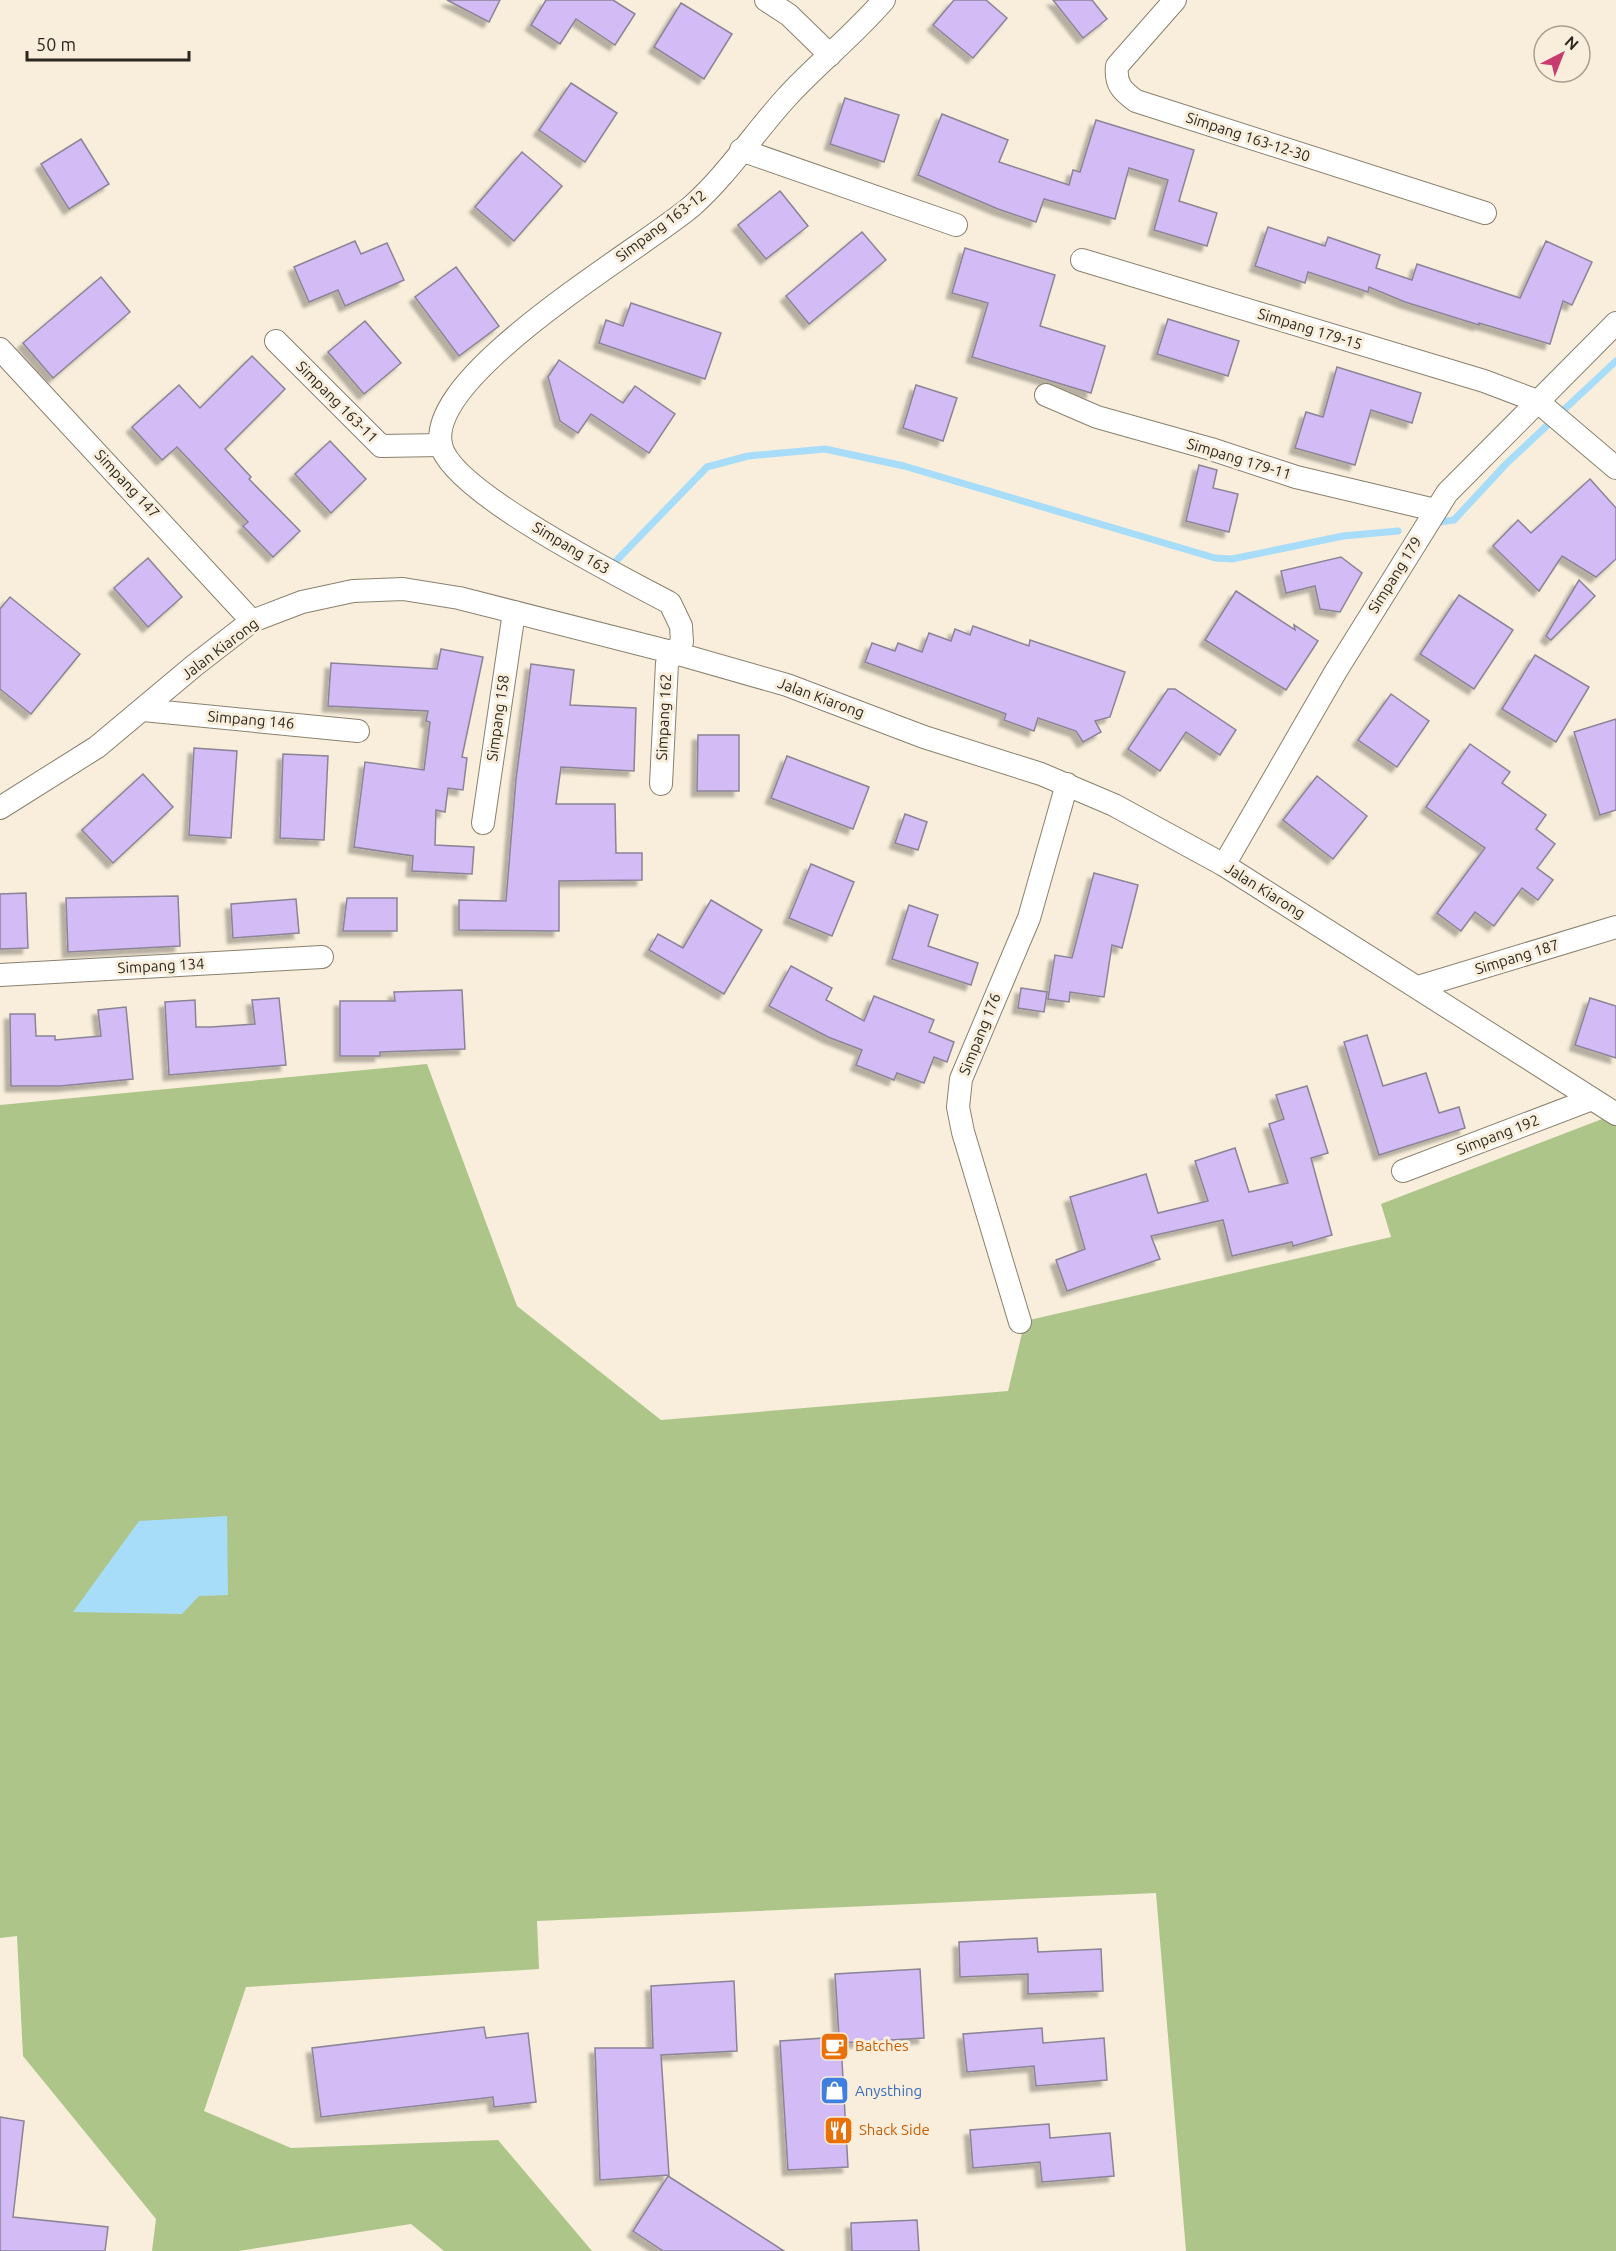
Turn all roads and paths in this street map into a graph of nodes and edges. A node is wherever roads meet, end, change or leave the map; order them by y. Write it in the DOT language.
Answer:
graph roads {
  1 [pos="766,0"];
  2 [pos="884,0"];
  3 [pos="1175,0"];
  4 [pos="830,55"];
  5 [pos="741,150"];
  6 [pos="1485,213"];
  7 [pos="956,225"];
  8 [pos="1082,260"];
  9 [pos="1616,323"];
  10 [pos="276,341"];
  11 [pos="0,349"];
  12 [pos="1046,395"];
  13 [pos="1537,401"];
  14 [pos="441,445"];
  15 [pos="1616,468"];
  16 [pos="1436,510"];
  17 [pos="514,612"];
  18 [pos="252,621"];
  19 [pos="675,653"];
  20 [pos="143,710"];
  21 [pos="358,731"];
  22 [pos="661,784"];
  23 [pos="1067,784"];
  24 [pos="0,808"];
  25 [pos="483,823"];
  26 [pos="1224,865"];
  27 [pos="1616,927"];
  28 [pos="322,957"];
  29 [pos="0,975"];
  30 [pos="1418,987"];
  31 [pos="1592,1099"];
  32 [pos="1616,1114"];
  33 [pos="1403,1171"];
  34 [pos="1020,1322"];
  1 -- 4 [label="street"];
  2 -- 4 [label="street, Simpang 163-12"];
  3 -- 6 [label="street, Simpang 163-12-30"];
  4 -- 5 [label="street, Simpang 163-12"];
  5 -- 7 [label="street"];
  5 -- 14 [label="street, Simpang 163-12"];
  8 -- 13 [label="street, Simpang 179-15"];
  9 -- 13 [label="street, Simpang 179"];
  10 -- 14 [label="street, Simpang 163-11"];
  11 -- 18 [label="street, Simpang 147"];
  12 -- 16 [label="street, Simpang 179-11"];
  13 -- 15 [label="street, Simpang 179-15"];
  13 -- 16 [label="street, Simpang 179"];
  14 -- 19 [label="street, Simpang 163"];
  16 -- 26 [label="street, Simpang 179"];
  17 -- 18 [label="street, Jalan Kiarong"];
  17 -- 19 [label="street, Jalan Kiarong"];
  17 -- 25 [label="street, Simpang 158"];
  18 -- 20 [label="street, Jalan Kiarong"];
  19 -- 22 [label="street, Simpang 162"];
  19 -- 23 [label="street, Jalan Kiarong"];
  20 -- 21 [label="street, Simpang 146"];
  20 -- 24 [label="street, Jalan Kiarong"];
  23 -- 26 [label="street, Jalan Kiarong"];
  23 -- 34 [label="street, Simpang 176"];
  26 -- 30 [label="street, Jalan Kiarong"];
  27 -- 30 [label="street, Simpang 187"];
  28 -- 29 [label="street, Simpang 134"];
  30 -- 31 [label="street, Jalan Kiarong"];
  31 -- 32 [label="street, Jalan Kiarong"];
  31 -- 33 [label="street, Simpang 192"];
}
